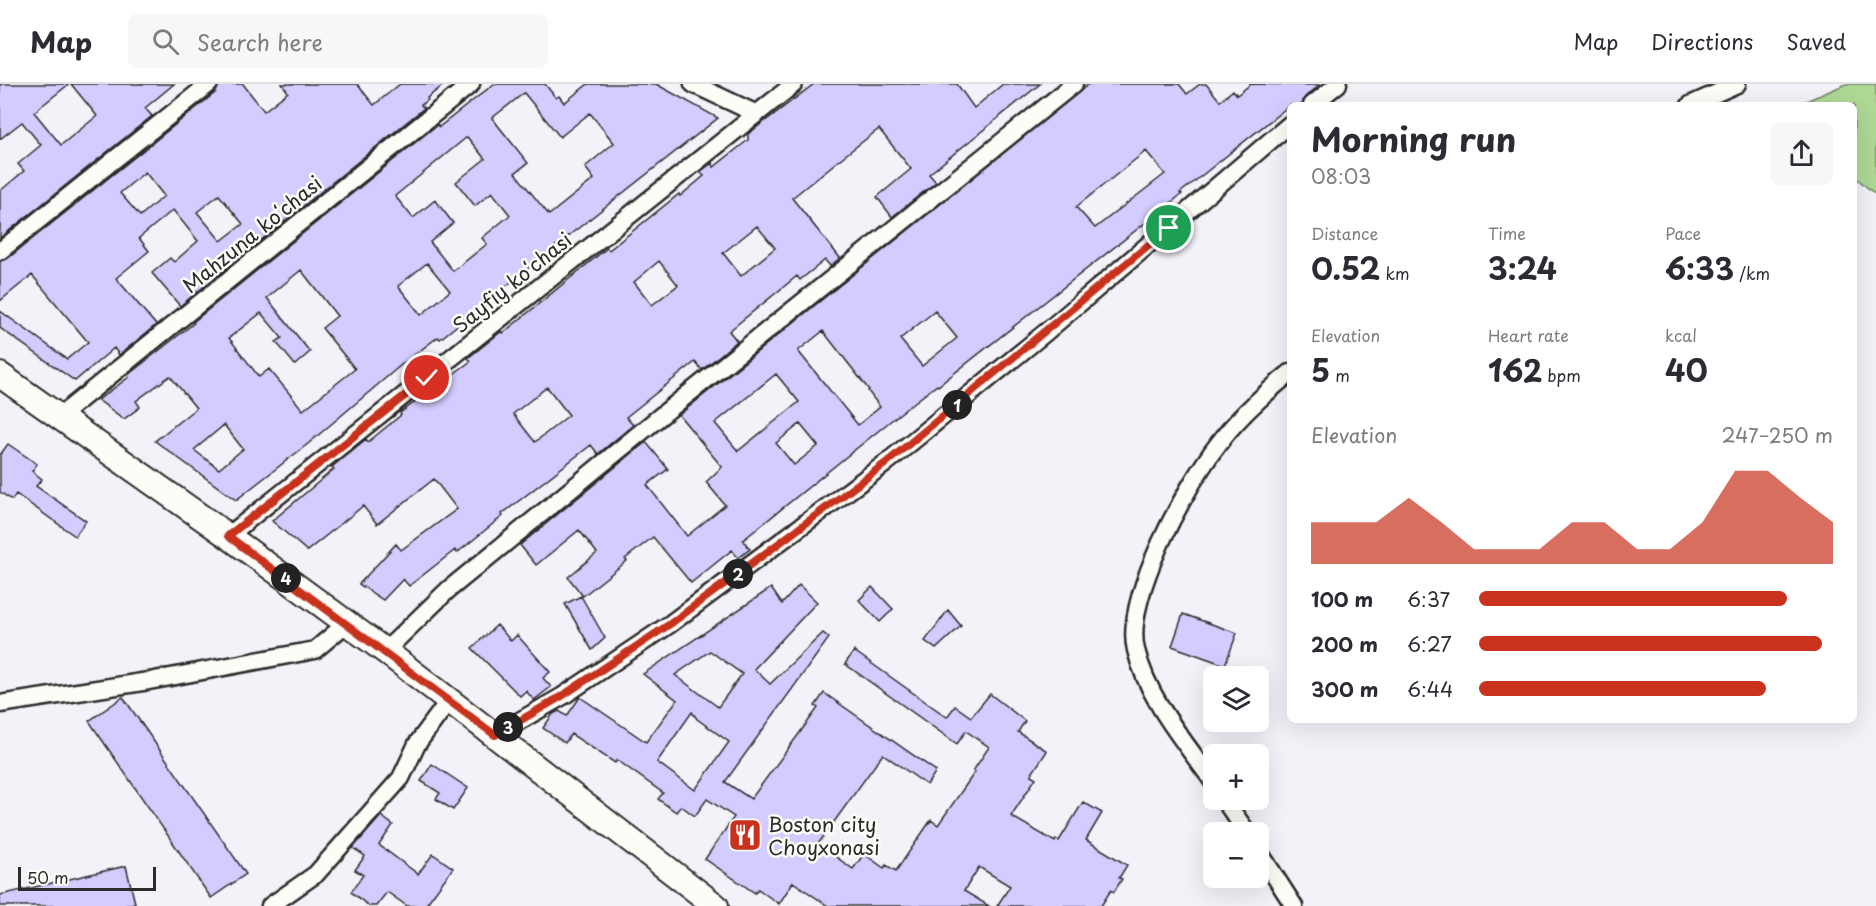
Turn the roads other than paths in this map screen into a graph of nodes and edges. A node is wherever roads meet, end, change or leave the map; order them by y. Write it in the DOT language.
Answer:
graph roads {
  1 [pos="209,84"];
  2 [pos="471,84"];
  3 [pos="693,84"];
  4 [pos="794,84"];
  5 [pos="1074,84"];
  6 [pos="1338,84"];
  7 [pos="1737,84"];
  8 [pos="1316,102"];
  9 [pos="1697,102"];
  10 [pos="757,114"];
  11 [pos="1287,127"];
  12 [pos="0,251"];
  13 [pos="0,375"];
  14 [pos="1287,376"];
  15 [pos="60,416"];
  16 [pos="228,536"];
  17 [pos="347,623"];
  18 [pos="385,651"];
  19 [pos="450,699"];
  20 [pos="0,704"];
  21 [pos="495,735"];
  22 [pos="1203,767"];
  23 [pos="1269,867"];
  24 [pos="270,906"];
  25 [pos="717,906"];
  26 [pos="1294,906"];
  1 -- 12 [label="street"];
  2 -- 15 [label="street, Mahzuna koʻchasi"];
  3 -- 10 [label="street"];
  4 -- 10 [label="street, Sayfiy koʻchasi"];
  5 -- 18 [label="street"];
  6 -- 8 [label="street"];
  7 -- 9 [label="street"];
  10 -- 16 [label="street, Sayfiy koʻchasi"];
  11 -- 21 [label="street"];
  13 -- 15 [label="main road"];
  14 -- 22 [label="street"];
  15 -- 16 [label="main road"];
  16 -- 17 [label="main road"];
  17 -- 18 [label="main road"];
  17 -- 20 [label="street"];
  18 -- 19 [label="main road"];
  19 -- 21 [label="main road"];
  19 -- 24 [label="street"];
  21 -- 25 [label="main road"];
  23 -- 26 [label="street"];
}
